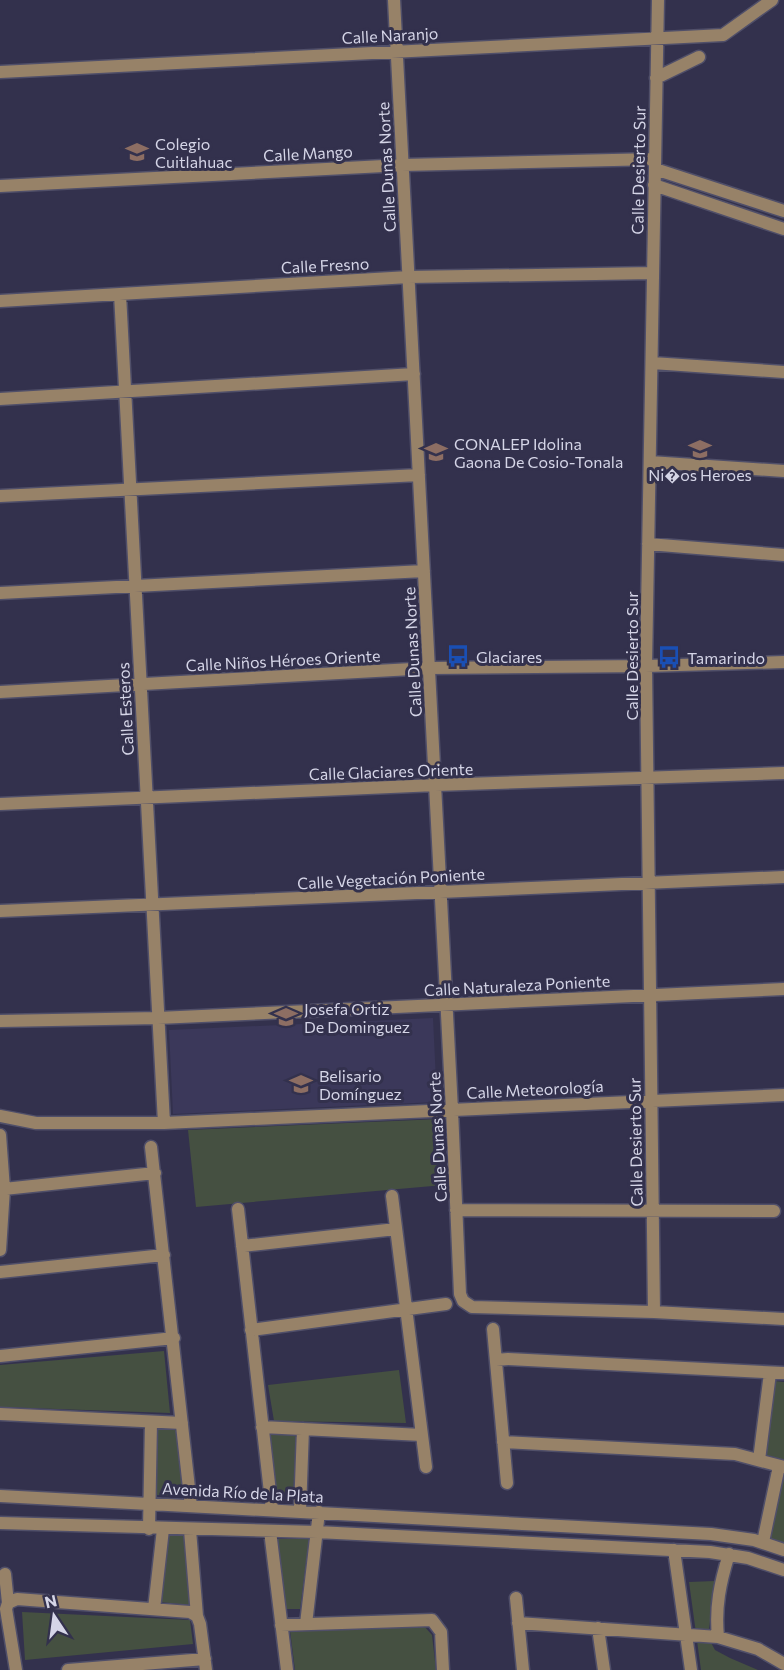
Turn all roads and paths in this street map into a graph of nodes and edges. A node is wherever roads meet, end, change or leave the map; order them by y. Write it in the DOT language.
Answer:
graph roads {
  1 [pos="394,0"];
  2 [pos="658,0"];
  3 [pos="772,0"];
  4 [pos="657,38"];
  5 [pos="397,51"];
  6 [pos="699,57"];
  7 [pos="0,72"];
  8 [pos="656,78"];
  9 [pos="655,164"];
  10 [pos="403,165"];
  11 [pos="654,185"];
  12 [pos="0,186"];
  13 [pos="784,211"];
  14 [pos="784,229"];
  15 [pos="653,273"];
  16 [pos="409,277"];
  17 [pos="120,294"];
  18 [pos="0,301"];
  19 [pos="651,363"];
  20 [pos="784,372"];
  21 [pos="414,374"];
  22 [pos="125,392"];
  23 [pos="0,399"];
  24 [pos="650,462"];
  25 [pos="784,471"];
  26 [pos="419,476"];
  27 [pos="130,489"];
  28 [pos="0,496"];
  29 [pos="648,544"];
  30 [pos="784,555"];
  31 [pos="424,571"];
  32 [pos="135,585"];
  33 [pos="0,593"];
  34 [pos="784,662"];
  35 [pos="646,666"];
  36 [pos="430,668"];
  37 [pos="140,684"];
  38 [pos="0,692"];
  39 [pos="784,773"];
  40 [pos="648,778"];
  41 [pos="435,785"];
  42 [pos="146,798"];
  43 [pos="0,804"];
  44 [pos="784,877"];
  45 [pos="649,883"];
  46 [pos="441,892"];
  47 [pos="152,905"];
  48 [pos="0,911"];
  49 [pos="784,989"];
  50 [pos="650,995"];
  51 [pos="447,1005"];
  52 [pos="158,1018"];
  53 [pos="0,1021"];
  54 [pos="784,1095"];
  55 [pos="651,1101"];
  56 [pos="452,1110"];
  57 [pos="0,1116"];
  58 [pos="164,1123"];
  59 [pos="0,1135"];
  60 [pos="152,1147"];
  61 [pos="155,1173"];
  62 [pos="4,1189"];
  63 [pos="392,1196"];
  64 [pos="238,1209"];
  65 [pos="456,1210"];
  66 [pos="774,1211"];
  67 [pos="652,1212"];
  68 [pos="396,1228"];
  69 [pos="242,1246"];
  70 [pos="0,1250"];
  71 [pos="164,1255"];
  72 [pos="0,1272"];
  73 [pos="446,1305"];
  74 [pos="406,1310"];
  75 [pos="654,1312"];
  76 [pos="784,1319"];
  77 [pos="493,1329"];
  78 [pos="251,1330"];
  79 [pos="174,1338"];
  80 [pos="0,1356"];
  81 [pos="496,1360"];
  82 [pos="770,1372"];
  83 [pos="784,1373"];
  84 [pos="0,1414"];
  85 [pos="151,1422"];
  86 [pos="182,1423"];
  87 [pos="262,1427"];
  88 [pos="303,1429"];
  89 [pos="422,1435"];
  90 [pos="503,1442"];
  91 [pos="759,1460"];
  92 [pos="782,1466"];
  93 [pos="426,1467"];
  94 [pos="507,1483"];
  95 [pos="0,1496"];
  96 [pos="150,1505"];
  97 [pos="191,1506"];
  98 [pos="272,1510"];
  99 [pos="300,1511"];
  100 [pos="319,1512"];
  101 [pos="485,1521"];
  102 [pos="0,1523"];
  103 [pos="148,1529"];
  104 [pos="163,1529"];
  105 [pos="190,1530"];
  106 [pos="270,1531"];
  107 [pos="317,1532"];
  108 [pos="484,1541"];
  109 [pos="758,1541"];
  110 [pos="674,1550"];
  111 [pos="784,1550"];
  112 [pos="729,1554"];
  113 [pos="748,1558"];
  114 [pos="784,1570"];
  115 [pos="5,1574"];
  116 [pos="516,1598"];
  117 [pos="8,1603"];
  118 [pos="154,1609"];
  119 [pos="197,1616"];
  120 [pos="518,1623"];
  121 [pos="306,1624"];
  122 [pos="281,1625"];
  123 [pos="598,1628"];
  124 [pos="686,1634"];
  125 [pos="718,1636"];
  126 [pos="784,1664"];
  127 [pos="206,1665"];
  128 [pos="16,1670"];
  129 [pos="68,1670"];
  130 [pos="287,1670"];
  131 [pos="443,1670"];
  132 [pos="523,1670"];
  133 [pos="604,1670"];
  134 [pos="690,1670"];
  1 -- 5 [label="street, Calle Dunas Norte"];
  2 -- 4 [label="street, Calle Desierto Sur"];
  3 -- 4 [label="street, Calle Naranjo"];
  4 -- 5 [label="street, Calle Naranjo"];
  4 -- 8 [label="street, Calle Desierto Sur"];
  5 -- 7 [label="street, Calle Naranjo"];
  5 -- 10 [label="street, Calle Dunas Norte"];
  6 -- 8 [label="street"];
  8 -- 9 [label="street, Calle Desierto Sur"];
  9 -- 10 [label="street, Calle Mango"];
  9 -- 11 [label="street, Calle Desierto Sur"];
  9 -- 13 [label="street"];
  10 -- 12 [label="street, Calle Mango"];
  10 -- 16 [label="street, Calle Dunas Norte"];
  11 -- 14 [label="street"];
  11 -- 15 [label="street, Calle Desierto Sur"];
  15 -- 16 [label="street, Calle Fresno"];
  15 -- 19 [label="street, Calle Desierto Sur"];
  16 -- 17 [label="street, Calle Fresno"];
  16 -- 21 [label="street, Calle Dunas Norte"];
  17 -- 18 [label="street, Calle Fresno"];
  17 -- 22 [label="street, Calle Esteros"];
  19 -- 20 [label="street"];
  19 -- 24 [label="street, Calle Desierto Sur"];
  21 -- 22 [label="street"];
  21 -- 26 [label="street, Calle Dunas Norte"];
  22 -- 23 [label="street"];
  22 -- 27 [label="street, Calle Esteros"];
  24 -- 25 [label="street"];
  24 -- 29 [label="street, Calle Desierto Sur"];
  26 -- 27 [label="street"];
  26 -- 31 [label="street, Calle Dunas Norte"];
  27 -- 28 [label="street"];
  27 -- 32 [label="street, Calle Esteros"];
  29 -- 30 [label="street"];
  29 -- 35 [label="street, Calle Desierto Sur"];
  31 -- 32 [label="street"];
  31 -- 36 [label="street, Calle Dunas Norte"];
  32 -- 33 [label="street"];
  32 -- 37 [label="street, Calle Esteros"];
  34 -- 35 [label="street, Calle Niños Héroes Oriente"];
  35 -- 36 [label="street, Calle Niños Héroes Oriente"];
  35 -- 40 [label="street, Calle Desierto Sur"];
  36 -- 37 [label="street, Calle Niños Héroes Oriente"];
  36 -- 41 [label="street, Calle Dunas Norte"];
  37 -- 38 [label="street, Calle Niños Héroes Oriente"];
  37 -- 42 [label="street, Calle Esteros"];
  39 -- 40 [label="street, Calle Glaciares Oriente"];
  40 -- 41 [label="street, Calle Glaciares Oriente"];
  40 -- 45 [label="street, Calle Desierto Sur"];
  41 -- 42 [label="street, Calle Glaciares Oriente"];
  41 -- 46 [label="street, Calle Dunas Norte"];
  42 -- 43 [label="street, Calle Glaciares Oriente"];
  42 -- 47 [label="street, Calle Esteros"];
  44 -- 45 [label="street, Calle Vegetación Poniente"];
  45 -- 46 [label="street, Calle Vegetación Poniente"];
  45 -- 50 [label="street, Calle Desierto Sur"];
  46 -- 47 [label="street, Calle Vegetación Poniente"];
  46 -- 51 [label="street, Calle Dunas Norte"];
  47 -- 48 [label="street, Calle Vegetación Poniente"];
  47 -- 52 [label="street, Calle Esteros"];
  49 -- 50 [label="street, Calle Naturaleza Poniente"];
  50 -- 51 [label="street, Calle Naturaleza Poniente"];
  50 -- 55 [label="street, Calle Desierto Sur"];
  51 -- 52 [label="street, Calle Naturaleza Poniente"];
  51 -- 56 [label="street, Calle Dunas Norte"];
  52 -- 53 [label="street, Calle Naturaleza Poniente"];
  52 -- 58 [label="street, Calle Esteros"];
  54 -- 55 [label="street, Calle Meteorología"];
  55 -- 56 [label="street, Calle Meteorología"];
  55 -- 67 [label="street, Calle Desierto Sur"];
  56 -- 58 [label="street, Calle Meteorología"];
  56 -- 65 [label="street, Calle Dunas Norte"];
  57 -- 58 [label="street, Calle Meteorología"];
  59 -- 62 [label="street"];
  60 -- 61 [label="street"];
  61 -- 62 [label="street"];
  61 -- 71 [label="street"];
  62 -- 70 [label="street"];
  63 -- 68 [label="street"];
  64 -- 69 [label="street"];
  65 -- 67 [label="street"];
  65 -- 75 [label="street, Calle Dunas Norte"];
  66 -- 67 [label="street"];
  67 -- 75 [label="street, Calle Desierto Sur"];
  68 -- 69 [label="street"];
  68 -- 74 [label="street"];
  69 -- 78 [label="street"];
  71 -- 72 [label="street"];
  71 -- 79 [label="street"];
  73 -- 74 [label="street"];
  74 -- 78 [label="street"];
  74 -- 89 [label="street"];
  75 -- 76 [label="street"];
  77 -- 81 [label="street"];
  78 -- 87 [label="street"];
  79 -- 80 [label="street"];
  79 -- 86 [label="street"];
  81 -- 82 [label="street"];
  81 -- 90 [label="street"];
  82 -- 83 [label="street"];
  82 -- 91 [label="street"];
  84 -- 85 [label="street"];
  85 -- 86 [label="street"];
  85 -- 96 [label="street"];
  86 -- 97 [label="street"];
  87 -- 88 [label="street"];
  87 -- 98 [label="street"];
  88 -- 89 [label="street"];
  88 -- 99 [label="street"];
  89 -- 93 [label="street"];
  90 -- 91 [label="street"];
  90 -- 94 [label="street"];
  91 -- 92 [label="street"];
  92 -- 109 [label="street"];
  95 -- 96 [label="street, Avenida Río de la Plata"];
  96 -- 97 [label="street, Avenida Río de la Plata"];
  96 -- 103 [label="street"];
  97 -- 98 [label="street, Avenida Río de la Plata"];
  98 -- 99 [label="street, Avenida Río de la Plata"];
  99 -- 100 [label="street, Avenida Río de la Plata"];
  100 -- 101 [label="street, Avenida Río de la Plata"];
  100 -- 107 [label="street"];
  101 -- 108 [label="street"];
  101 -- 109 [label="street, Avenida Río de la Plata"];
  102 -- 103 [label="street"];
  103 -- 104 [label="street"];
  104 -- 105 [label="street"];
  104 -- 118 [label="street"];
  105 -- 106 [label="street"];
  105 -- 119 [label="street"];
  106 -- 107 [label="street"];
  106 -- 122 [label="street"];
  107 -- 108 [label="street"];
  107 -- 121 [label="street"];
  108 -- 110 [label="street"];
  109 -- 111 [label="street, Avenida Río de la Plata"];
  109 -- 113 [label="street"];
  110 -- 112 [label="street"];
  110 -- 124 [label="street"];
  112 -- 113 [label="street"];
  112 -- 125 [label="street"];
  113 -- 114 [label="street"];
  115 -- 117 [label="street"];
  116 -- 120 [label="street"];
  117 -- 118 [label="street"];
  117 -- 128 [label="street"];
  118 -- 119 [label="street"];
  119 -- 127 [label="street"];
  120 -- 123 [label="street"];
  120 -- 132 [label="street"];
  121 -- 122 [label="street"];
  121 -- 131 [label="street"];
  122 -- 130 [label="street"];
  123 -- 124 [label="street"];
  123 -- 133 [label="street"];
  124 -- 125 [label="street"];
  124 -- 134 [label="street"];
  125 -- 126 [label="street"];
  127 -- 129 [label="street"];
}
